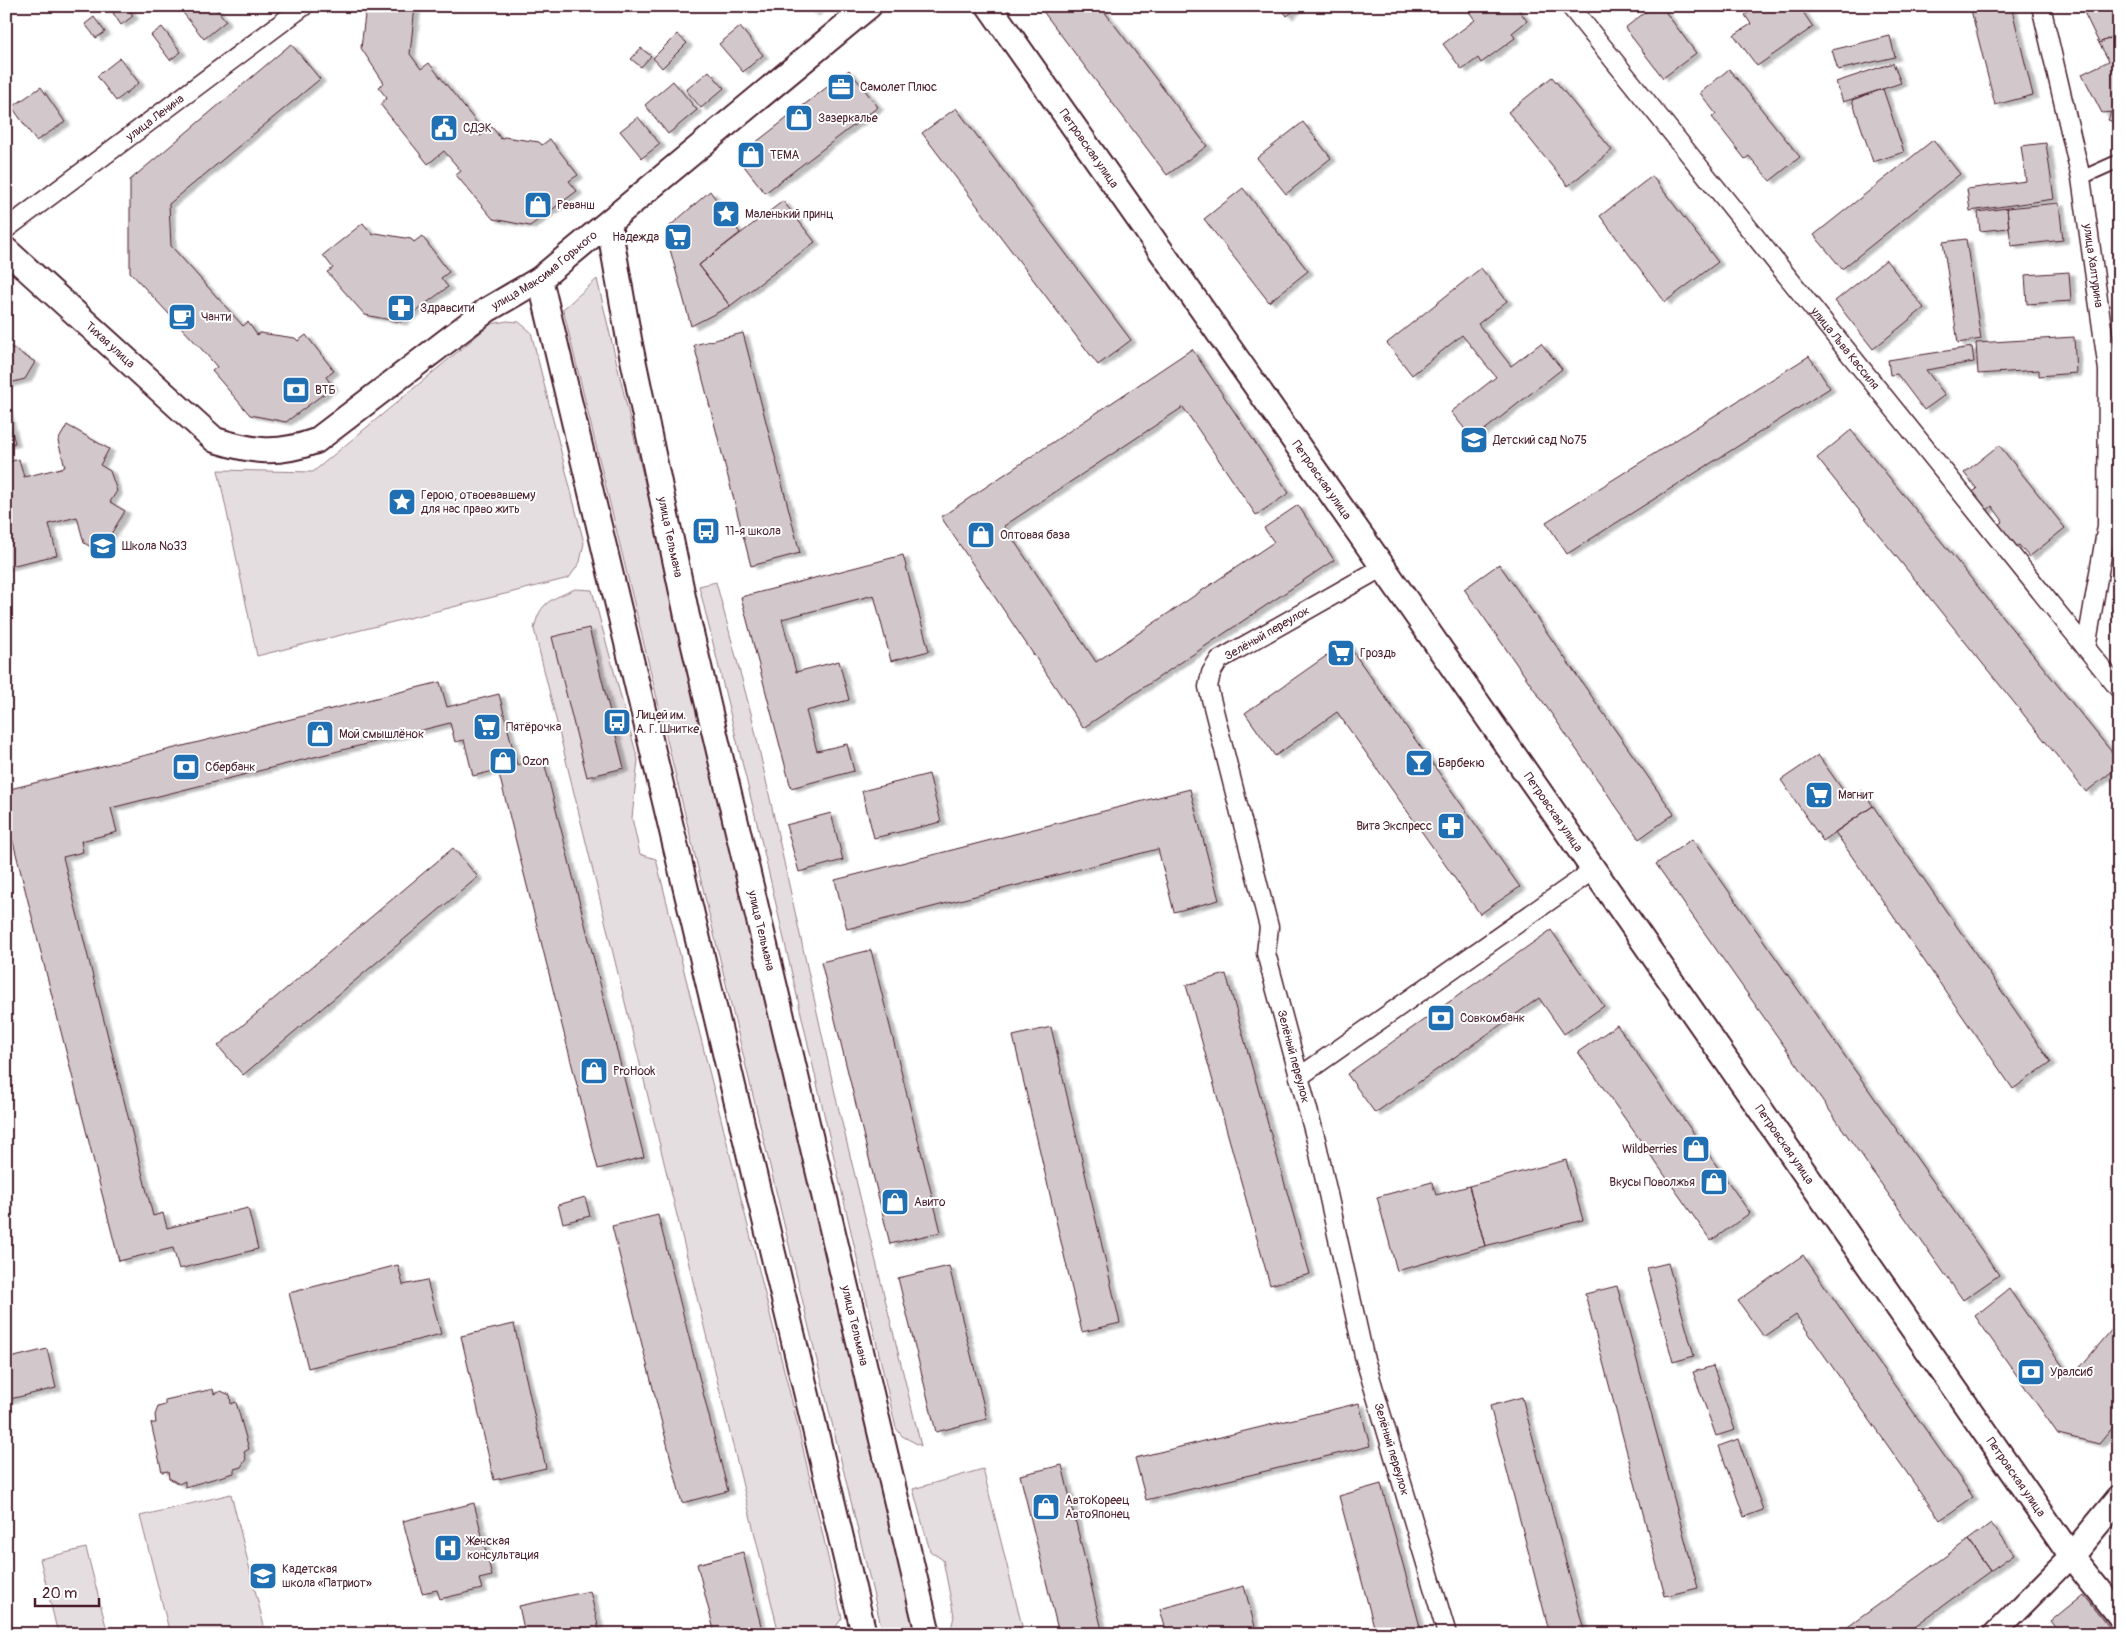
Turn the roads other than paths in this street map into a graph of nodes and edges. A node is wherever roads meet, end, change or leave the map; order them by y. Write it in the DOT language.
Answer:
graph roads {
  1 [pos="304,6"];
  2 [pos="870,6"];
  3 [pos="989,6"];
  4 [pos="1570,6"];
  5 [pos="2042,6"];
  6 [pos="2119,161"];
  7 [pos="2081,178"];
  8 [pos="608,224"];
  9 [pos="6,229"];
  10 [pos="6,250"];
  11 [pos="540,279"];
  12 [pos="215,440"];
  13 [pos="1383,567"];
  14 [pos="2086,648"];
  15 [pos="2119,689"];
  16 [pos="1592,871"];
  17 [pos="1299,1077"];
  18 [pos="2119,1498"];
  19 [pos="2071,1556"];
  20 [pos="2119,1616"];
  21 [pos="864,1634"];
  22 [pos="928,1634"];
  23 [pos="1447,1634"];
  24 [pos="1994,1634"];
  1 -- 9 [label="street, улица Ленина"];
  2 -- 8 [label="main road, улица Максима Горького"];
  3 -- 13 [label="main road, Петровская улица"];
  4 -- 14 [label="street, улица Льва Кассиля"];
  5 -- 7 [label="street, улица Халтурина"];
  6 -- 7 [label="street"];
  7 -- 14 [label="street, улица Халтурина"];
  8 -- 11 [label="main road, улица Максима Горького"];
  8 -- 22 [label="main road, улица Тельмана"];
  10 -- 12 [label="main road, Тихая улица"];
  11 -- 12 [label="main road, улица Максима Горького"];
  11 -- 21 [label="main road"];
  13 -- 16 [label="main road, Петровская улица"];
  13 -- 17 [label="street, Зелёный переулок"];
  14 -- 15 [label="street, улица Льва Кассиля"];
  16 -- 17 [label="street"];
  16 -- 19 [label="main road, Петровская улица"];
  17 -- 23 [label="street, Зелёный переулок"];
  18 -- 19 [label="main road"];
  19 -- 20 [label="main road, Петровская улица"];
  19 -- 24 [label="street"];
}
